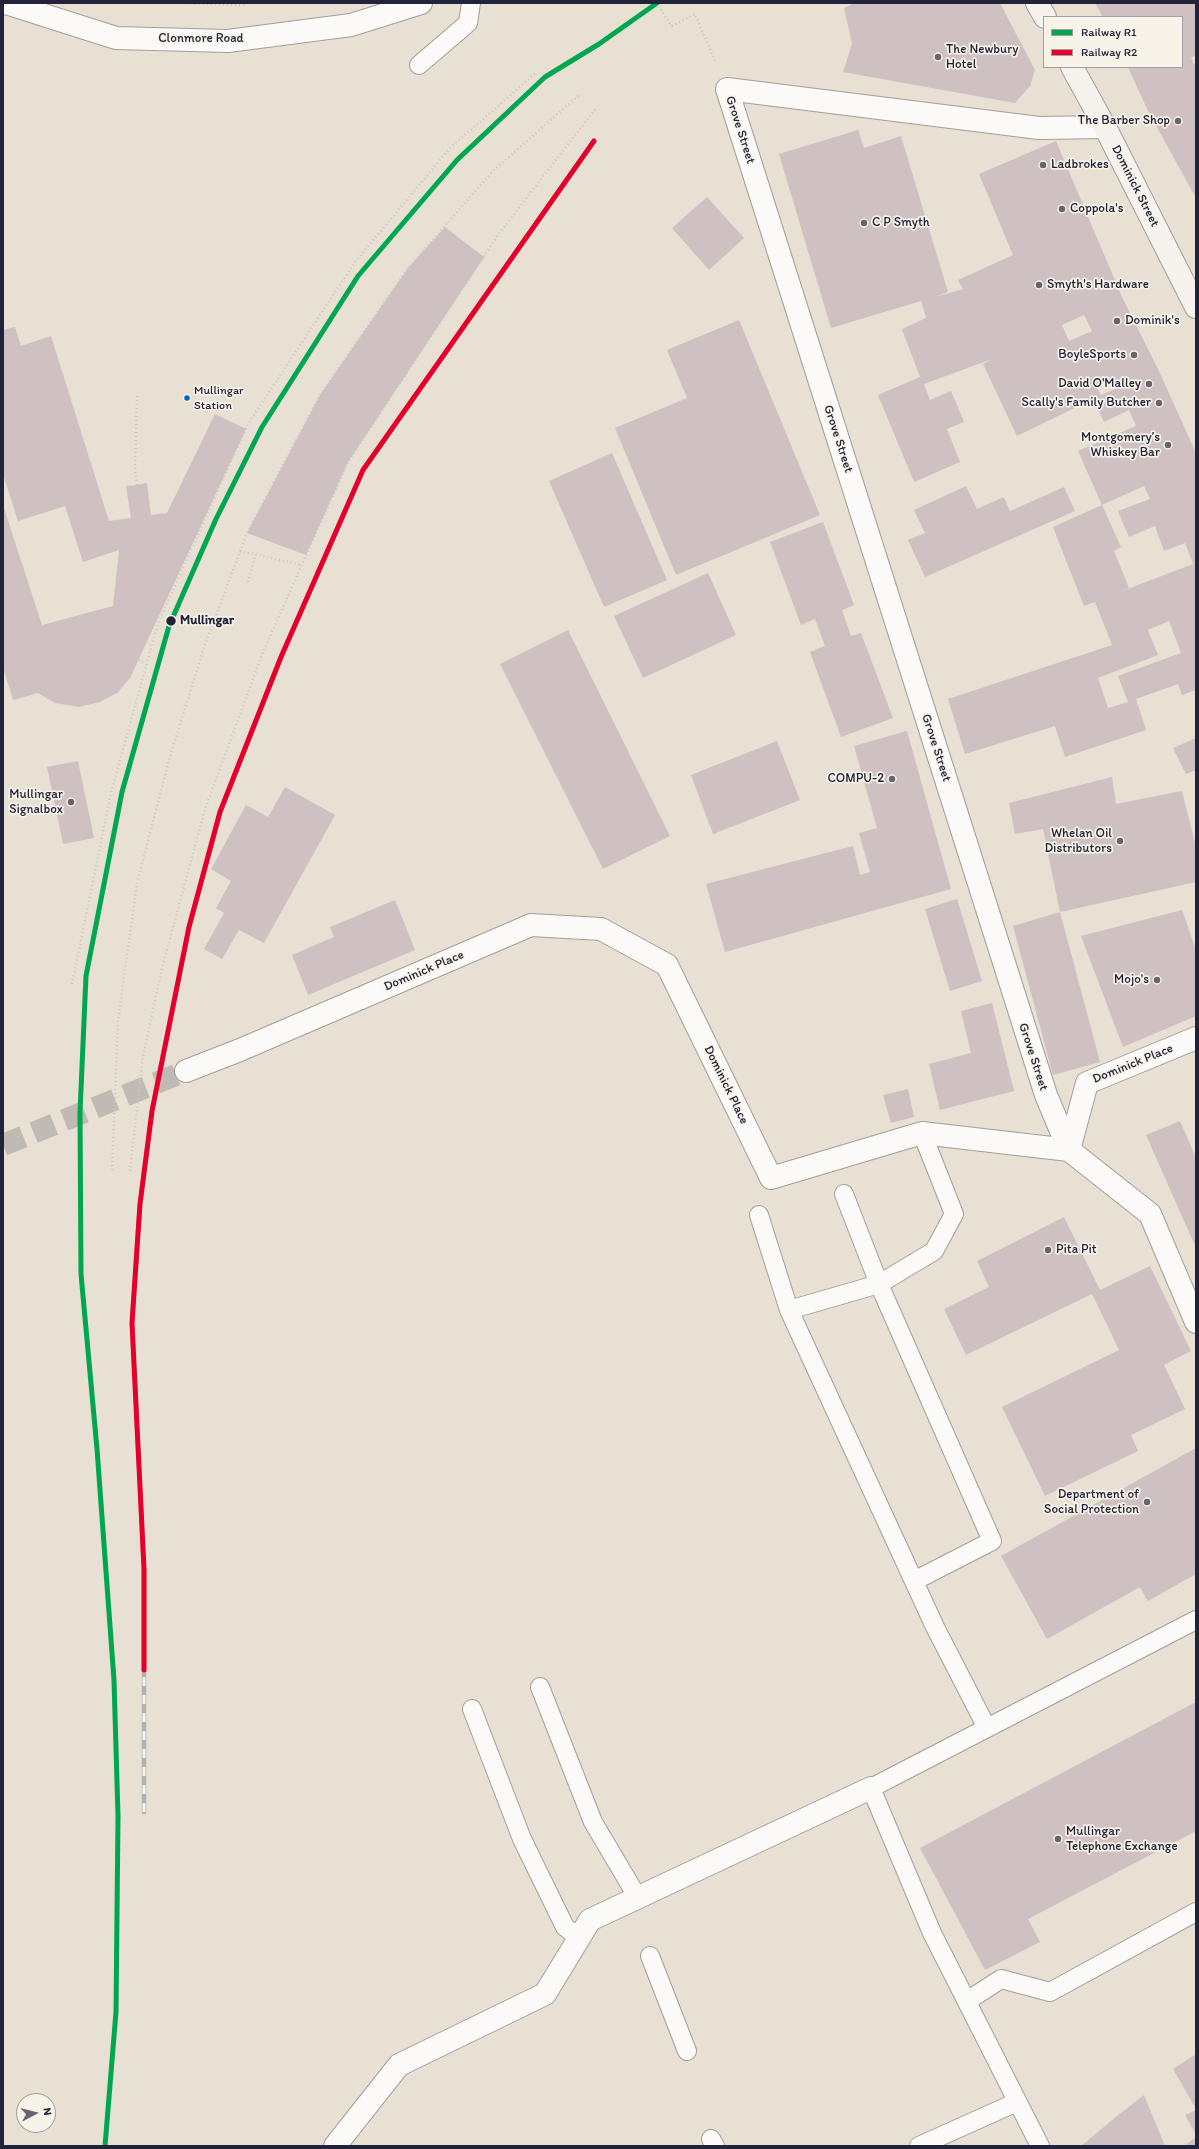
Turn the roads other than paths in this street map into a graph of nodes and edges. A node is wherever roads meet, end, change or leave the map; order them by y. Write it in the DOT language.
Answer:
graph roads {
  1 [pos="6,3"];
  2 [pos="421,3"];
  3 [pos="471,3"];
  4 [pos="1037,3"];
  5 [pos="1044,16"];
  6 [pos="419,65"];
  7 [pos="1073,68"];
  8 [pos="1106,127"];
  9 [pos="1196,307"];
  10 [pos="1196,1038"];
  11 [pos="186,1071"];
  12 [pos="922,1133"];
  13 [pos="1069,1150"];
  14 [pos="844,1194"];
  15 [pos="759,1215"];
  16 [pos="878,1284"];
  17 [pos="789,1310"];
  18 [pos="1196,1322"];
  19 [pos="914,1581"];
  20 [pos="1196,1620"];
  21 [pos="540,1688"];
  22 [pos="472,1709"];
  23 [pos="987,1728"];
  24 [pos="871,1788"];
  25 [pos="638,1898"];
  26 [pos="1196,1912"];
  27 [pos="580,1938"];
  28 [pos="650,1956"];
  29 [pos="966,2001"];
  30 [pos="687,2051"];
  31 [pos="1017,2102"];
  32 [pos="335,2146"];
  33 [pos="919,2146"];
  34 [pos="1040,2146"];
  1 -- 2 [label="street, Clonmore Road"];
  3 -- 6 [label="lane"];
  4 -- 5 [label="main road"];
  7 -- 8 [label="main road, Dominick Street"];
  8 -- 9 [label="main road, Dominick Street"];
  8 -- 13 [label="street, Grove Street"];
  10 -- 13 [label="street, Dominick Place"];
  11 -- 12 [label="street, Dominick Place"];
  12 -- 13 [label="street, Dominick Place"];
  12 -- 16 [label="lane"];
  13 -- 18 [label="street"];
  14 -- 16 [label="lane"];
  15 -- 17 [label="lane"];
  16 -- 17 [label="lane"];
  16 -- 19 [label="lane"];
  17 -- 19 [label="lane"];
  19 -- 23 [label="lane"];
  20 -- 23 [label="lane"];
  21 -- 25 [label="lane"];
  22 -- 27 [label="lane"];
  23 -- 24 [label="lane"];
  24 -- 25 [label="street"];
  24 -- 29 [label="lane"];
  25 -- 27 [label="street"];
  26 -- 29 [label="lane"];
  27 -- 32 [label="street"];
  28 -- 30 [label="lane"];
  29 -- 31 [label="lane"];
  31 -- 33 [label="lane"];
  31 -- 34 [label="lane"];
}
